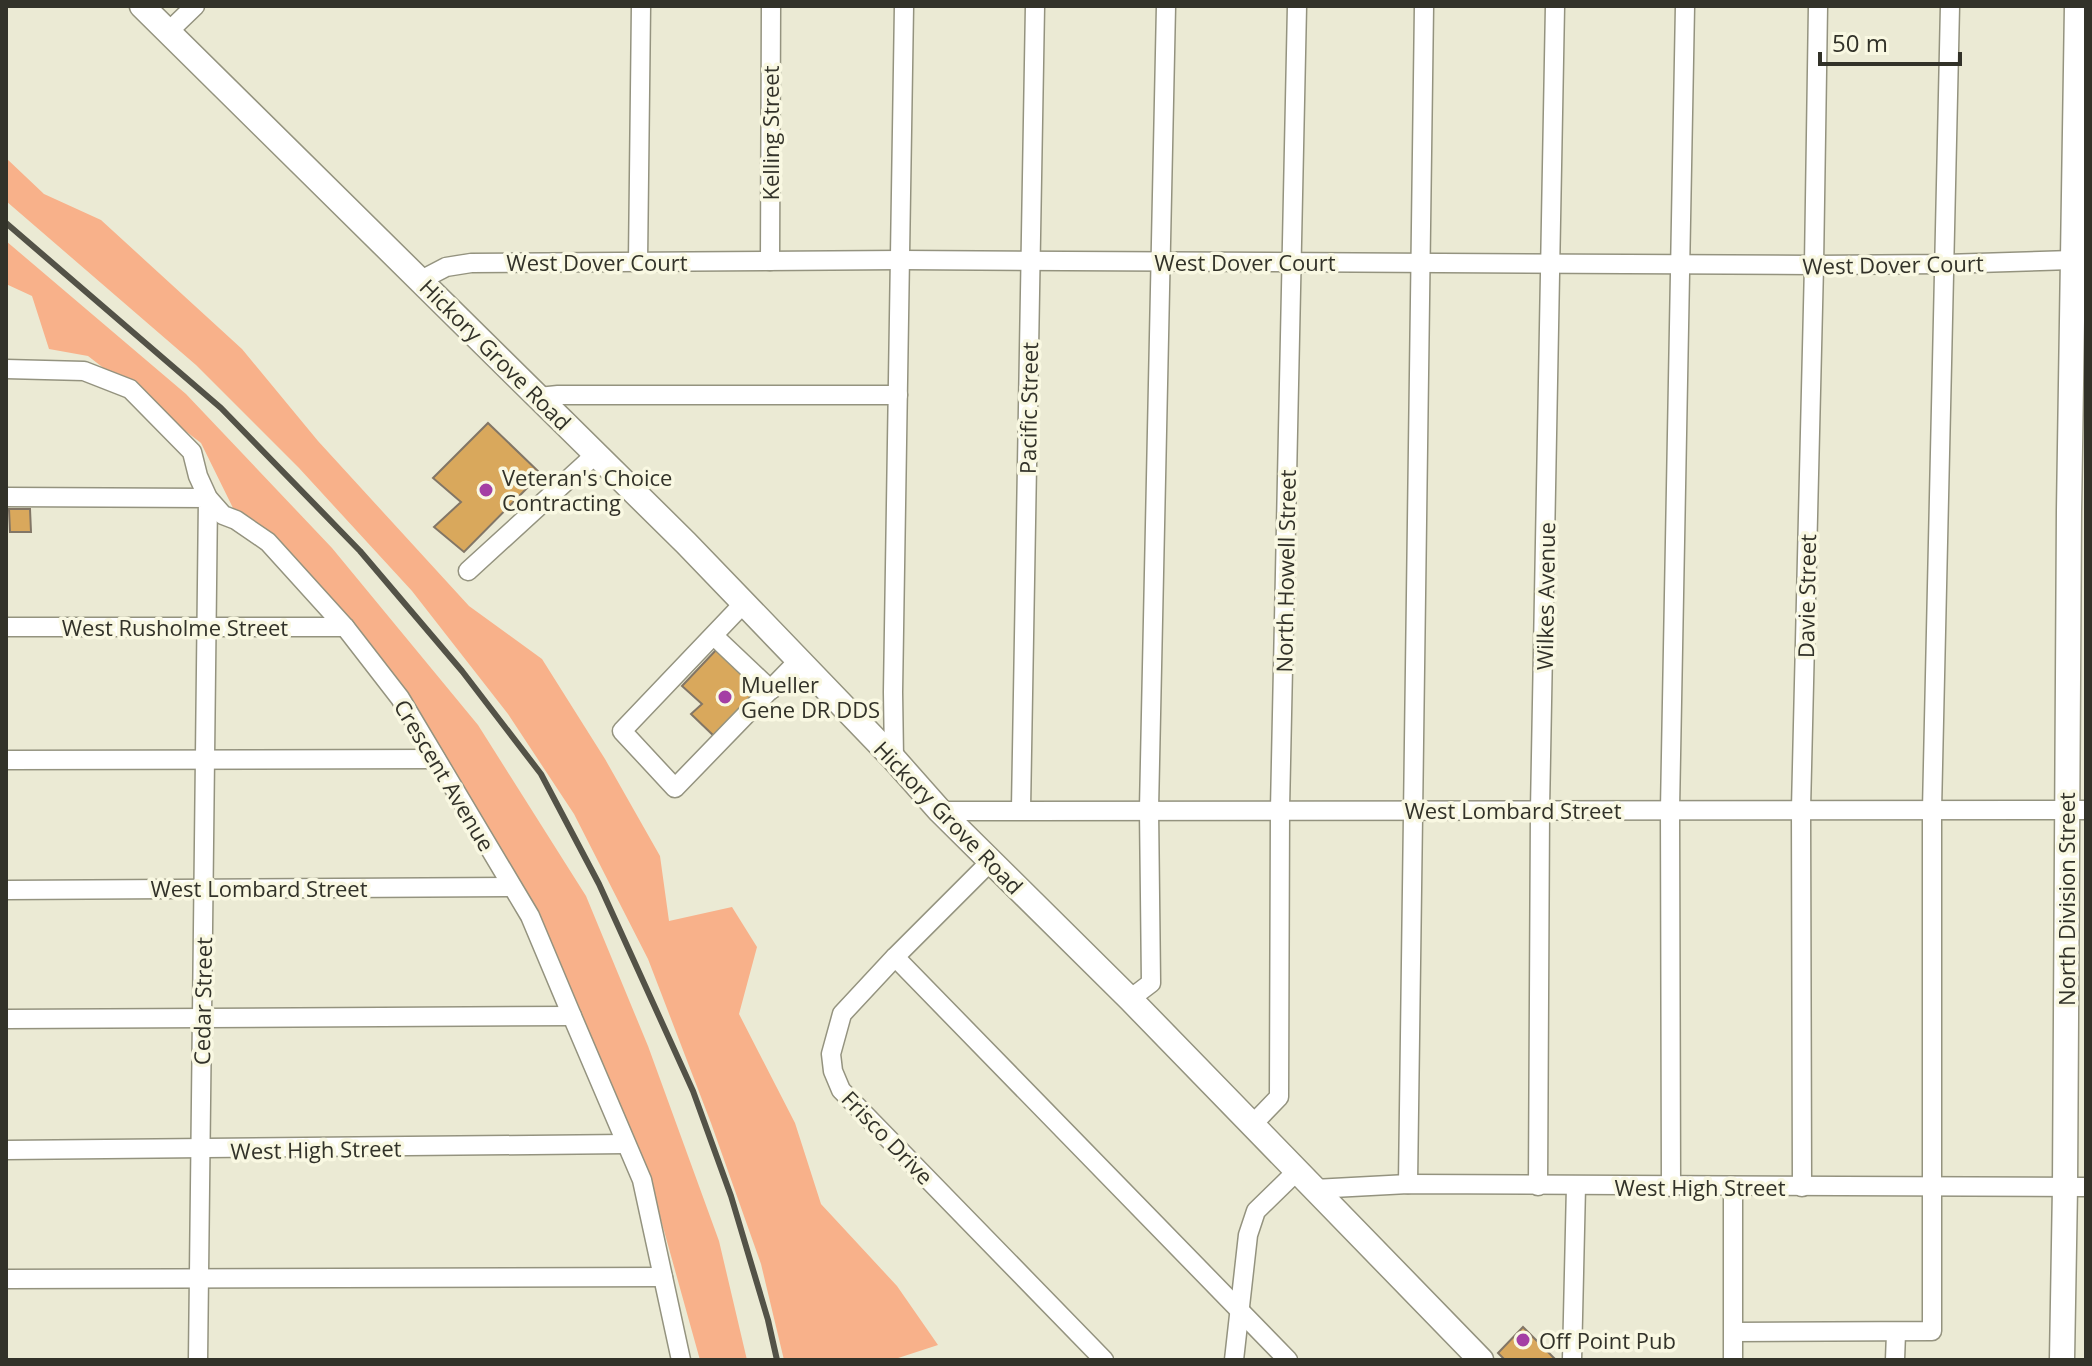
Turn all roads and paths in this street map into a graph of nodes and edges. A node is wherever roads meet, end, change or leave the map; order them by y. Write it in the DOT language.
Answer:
graph roads {
  1 [pos="142,6"];
  2 [pos="195,6"];
  3 [pos="641,6"];
  4 [pos="771,6"];
  5 [pos="904,6"];
  6 [pos="1035,6"];
  7 [pos="1166,6"];
  8 [pos="1297,6"];
  9 [pos="1424,6"];
  10 [pos="1555,6"];
  11 [pos="1685,6"];
  12 [pos="1818,6"];
  13 [pos="1950,6"];
  14 [pos="2077,6"];
  15 [pos="168,32"];
  16 [pos="901,260"];
  17 [pos="2072,260"];
  18 [pos="770,261"];
  19 [pos="1031,261"];
  20 [pos="638,262"];
  21 [pos="1162,262"];
  22 [pos="1292,262"];
  23 [pos="1421,263"];
  24 [pos="1552,264"];
  25 [pos="1681,264"];
  26 [pos="1945,264"];
  27 [pos="1814,265"];
  28 [pos="421,280"];
  29 [pos="6,369"];
  30 [pos="898,395"];
  31 [pos="539,397"];
  32 [pos="596,454"];
  33 [pos="6,497"];
  34 [pos="208,498"];
  35 [pos="2077,510"];
  36 [pos="468,571"];
  37 [pos="744,603"];
  38 [pos="6,627"];
  39 [pos="345,627"];
  40 [pos="206,628"];
  41 [pos="714,636"];
  42 [pos="799,660"];
  43 [pos="2077,675"];
  44 [pos="771,690"];
  45 [pos="205,759"];
  46 [pos="436,759"];
  47 [pos="894,759"];
  48 [pos="6,760"];
  49 [pos="1021,809"];
  50 [pos="1149,809"];
  51 [pos="1280,809"];
  52 [pos="1670,809"];
  53 [pos="1801,809"];
  54 [pos="1411,810"];
  55 [pos="1540,810"];
  56 [pos="1932,810"];
  57 [pos="2076,810"];
  58 [pos="940,811"];
  59 [pos="990,862"];
  60 [pos="512,887"];
  61 [pos="204,889"];
  62 [pos="6,890"];
  63 [pos="895,957"];
  64 [pos="1130,999"];
  65 [pos="572,1016"];
  66 [pos="6,1019"];
  67 [pos="202,1019"];
  68 [pos="1252,1125"];
  69 [pos="626,1144"];
  70 [pos="6,1150"];
  71 [pos="200,1150"];
  72 [pos="1297,1171"];
  73 [pos="1408,1184"];
  74 [pos="1538,1186"];
  75 [pos="1576,1186"];
  76 [pos="1671,1187"];
  77 [pos="1733,1187"];
  78 [pos="1802,1187"];
  79 [pos="1931,1187"];
  80 [pos="2076,1187"];
  81 [pos="1314,1189"];
  82 [pos="663,1277"];
  83 [pos="199,1278"];
  84 [pos="6,1279"];
  85 [pos="1239,1310"];
  86 [pos="1734,1332"];
  87 [pos="1896,1333"];
  88 [pos="198,1360"];
  89 [pos="681,1360"];
  90 [pos="1104,1360"];
  91 [pos="1234,1360"];
  92 [pos="1288,1360"];
  93 [pos="1481,1360"];
  94 [pos="1572,1360"];
  95 [pos="1733,1360"];
  96 [pos="1895,1360"];
  97 [pos="2062,1360"];
  1 -- 15 [label="main road, Hickory Grove Road"];
  2 -- 15 [label="street"];
  3 -- 20 [label="street"];
  4 -- 18 [label="street, Kelling Street"];
  5 -- 16 [label="street"];
  6 -- 19 [label="street, Pacific Street"];
  7 -- 21 [label="street"];
  8 -- 22 [label="street, North Howell Street"];
  9 -- 23 [label="street"];
  10 -- 24 [label="street, Wilkes Avenue"];
  11 -- 25 [label="street"];
  12 -- 27 [label="street, Davie Street"];
  13 -- 26 [label="street"];
  14 -- 17 [label="main road, North Division Street"];
  15 -- 28 [label="main road, Hickory Grove Road"];
  16 -- 18 [label="street, West Dover Court"];
  16 -- 19 [label="street, West Dover Court"];
  16 -- 30 [label="street"];
  17 -- 26 [label="street, West Dover Court"];
  17 -- 35 [label="main road, North Division Street"];
  18 -- 20 [label="street, West Dover Court"];
  19 -- 21 [label="street, West Dover Court"];
  19 -- 49 [label="street, Pacific Street"];
  20 -- 28 [label="street, West Dover Court"];
  21 -- 22 [label="street, West Dover Court"];
  21 -- 50 [label="street"];
  22 -- 23 [label="street, West Dover Court"];
  22 -- 51 [label="street, North Howell Street"];
  23 -- 24 [label="street, West Dover Court"];
  23 -- 54 [label="street"];
  24 -- 25 [label="street, West Dover Court"];
  24 -- 55 [label="street, Wilkes Avenue"];
  25 -- 27 [label="street, West Dover Court"];
  25 -- 52 [label="street"];
  26 -- 27 [label="street, West Dover Court"];
  26 -- 56 [label="street"];
  27 -- 53 [label="street, Davie Street"];
  28 -- 31 [label="main road, Hickory Grove Road"];
  29 -- 34 [label="street"];
  30 -- 31 [label="street"];
  30 -- 47 [label="street"];
  31 -- 32 [label="main road, Hickory Grove Road"];
  32 -- 36 [label="street"];
  32 -- 37 [label="main road, Hickory Grove Road"];
  33 -- 34 [label="street"];
  34 -- 39 [label="street, Crescent Avenue"];
  34 -- 40 [label="street, Cedar Street"];
  35 -- 43 [label="main road, North Division Street"];
  37 -- 41 [label="street"];
  37 -- 42 [label="main road, Hickory Grove Road"];
  38 -- 40 [label="street, West Rusholme Street"];
  39 -- 40 [label="street, West Rusholme Street"];
  39 -- 46 [label="street, Crescent Avenue"];
  40 -- 45 [label="street, Cedar Street"];
  41 -- 44 [label="street"];
  41 -- 44 [label="street"];
  42 -- 44 [label="street"];
  42 -- 47 [label="main road, Hickory Grove Road"];
  43 -- 57 [label="main road, North Division Street"];
  45 -- 46 [label="street"];
  45 -- 48 [label="street"];
  45 -- 61 [label="street, Cedar Street"];
  46 -- 60 [label="street, Crescent Avenue"];
  47 -- 58 [label="main road, Hickory Grove Road"];
  49 -- 50 [label="street, West Lombard Street"];
  49 -- 58 [label="street, West Lombard Street"];
  50 -- 51 [label="street, West Lombard Street"];
  50 -- 64 [label="street"];
  51 -- 54 [label="street, West Lombard Street"];
  51 -- 68 [label="street, North Howell Street"];
  52 -- 53 [label="street, West Lombard Street"];
  52 -- 55 [label="street, West Lombard Street"];
  52 -- 76 [label="street"];
  53 -- 56 [label="street, West Lombard Street"];
  53 -- 78 [label="street, Davie Street"];
  54 -- 55 [label="street, West Lombard Street"];
  54 -- 73 [label="street"];
  55 -- 74 [label="street, Wilkes Avenue"];
  56 -- 57 [label="street, West Lombard Street"];
  56 -- 79 [label="street"];
  57 -- 80 [label="main road, North Division Street"];
  58 -- 59 [label="main road, Hickory Grove Road"];
  59 -- 63 [label="street, Frisco Drive"];
  59 -- 64 [label="main road, Hickory Grove Road"];
  60 -- 61 [label="street, West Lombard Street"];
  60 -- 65 [label="street, Crescent Avenue"];
  61 -- 62 [label="street, West Lombard Street"];
  61 -- 67 [label="street, Cedar Street"];
  63 -- 85 [label="street"];
  63 -- 90 [label="street, Frisco Drive"];
  64 -- 68 [label="main road, Hickory Grove Road"];
  65 -- 67 [label="street"];
  65 -- 69 [label="street, Crescent Avenue"];
  66 -- 67 [label="street"];
  67 -- 71 [label="street, Cedar Street"];
  68 -- 72 [label="main road, Hickory Grove Road"];
  69 -- 71 [label="street, West High Street"];
  69 -- 82 [label="street, Crescent Avenue"];
  70 -- 71 [label="street, West High Street"];
  71 -- 83 [label="street, Cedar Street"];
  72 -- 81 [label="main road, Hickory Grove Road"];
  72 -- 85 [label="street"];
  73 -- 74 [label="street, West High Street"];
  73 -- 81 [label="street, West High Street"];
  74 -- 75 [label="street, West High Street"];
  75 -- 76 [label="street, West High Street"];
  75 -- 94 [label="street"];
  76 -- 77 [label="street, West High Street"];
  77 -- 78 [label="street, West High Street"];
  77 -- 86 [label="street"];
  78 -- 79 [label="street, West High Street"];
  79 -- 80 [label="street, West High Street"];
  79 -- 87 [label="street"];
  80 -- 97 [label="main road, North Division Street"];
  81 -- 93 [label="main road, Hickory Grove Road"];
  82 -- 83 [label="street"];
  82 -- 89 [label="street, Crescent Avenue"];
  83 -- 84 [label="street"];
  83 -- 88 [label="street, Cedar Street"];
  85 -- 91 [label="street"];
  85 -- 92 [label="street"];
  86 -- 87 [label="street"];
  86 -- 95 [label="street"];
  87 -- 96 [label="street"];
}
